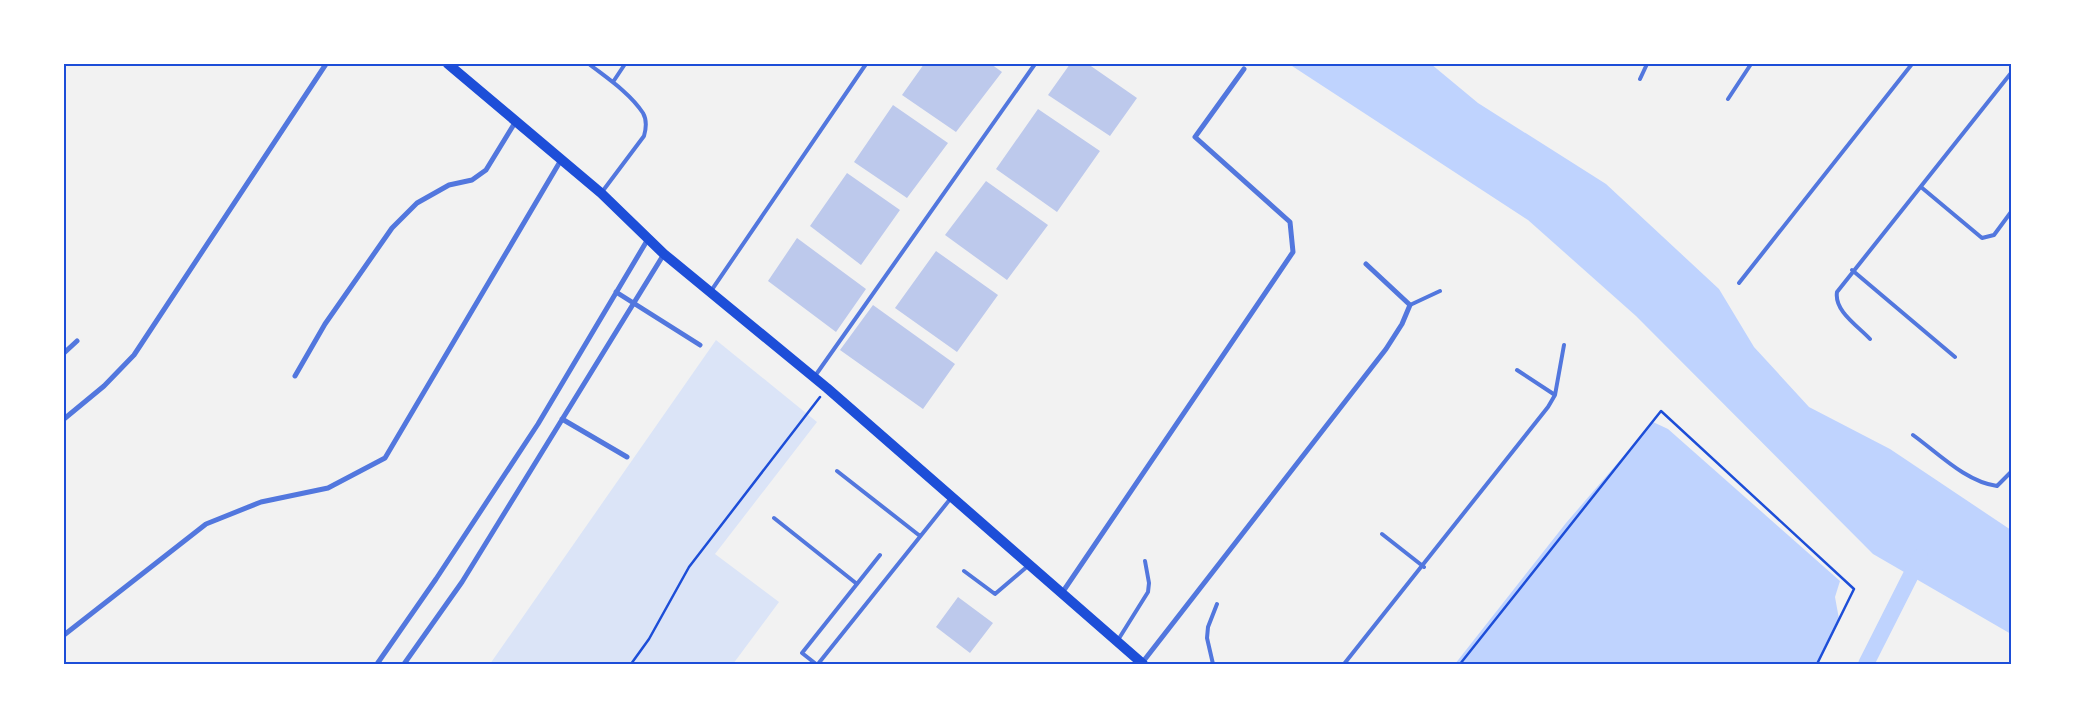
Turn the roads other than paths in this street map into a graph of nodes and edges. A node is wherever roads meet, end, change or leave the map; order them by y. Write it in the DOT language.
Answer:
graph roads {
  1 [pos="326,64"];
  2 [pos="448,64"];
  3 [pos="589,64"];
  4 [pos="625,64"];
  5 [pos="866,64"];
  6 [pos="1034,64"];
  7 [pos="1647,64"];
  8 [pos="1750,64"];
  9 [pos="1912,64"];
  10 [pos="1244,69"];
  11 [pos="2011,73"];
  12 [pos="1640,79"];
  13 [pos="2006,80"];
  14 [pos="613,82"];
  15 [pos="2011,84"];
  16 [pos="1728,99"];
  17 [pos="516,121"];
  18 [pos="561,160"];
  19 [pos="1921,187"];
  20 [pos="601,193"];
  21 [pos="2011,212"];
  22 [pos="649,238"];
  23 [pos="664,254"];
  24 [pos="1366,264"];
  25 [pos="1852,270"];
  26 [pos="1739,283"];
  27 [pos="1440,291"];
  28 [pos="616,292"];
  29 [pos="710,292"];
  30 [pos="634,304"];
  31 [pos="1410,305"];
  32 [pos="1870,339"];
  33 [pos="77,341"];
  34 [pos="700,345"];
  35 [pos="1564,345"];
  36 [pos="64,353"];
  37 [pos="1955,357"];
  38 [pos="1517,370"];
  39 [pos="295,376"];
  40 [pos="814,378"];
  41 [pos="1554,395"];
  42 [pos="64,419"];
  43 [pos="562,419"];
  44 [pos="1913,435"];
  45 [pos="627,457"];
  46 [pos="837,471"];
  47 [pos="2011,472"];
  48 [pos="952,497"];
  49 [pos="774,518"];
  50 [pos="1382,534"];
  51 [pos="920,536"];
  52 [pos="880,555"];
  53 [pos="1145,561"];
  54 [pos="1029,565"];
  55 [pos="1424,566"];
  56 [pos="964,571"];
  57 [pos="857,584"];
  58 [pos="1062,593"];
  59 [pos="1217,604"];
  60 [pos="64,635"];
  61 [pos="1117,642"];
  62 [pos="376,664"];
  63 [pos="404,664"];
  64 [pos="817,664"];
  65 [pos="1142,664"];
  66 [pos="1213,664"];
  67 [pos="1344,664"];
  1 -- 42 [label="street"];
  2 -- 17 [label="main road"];
  3 -- 14 [label="lane"];
  4 -- 14 [label="lane"];
  5 -- 29 [label="lane"];
  6 -- 40 [label="lane"];
  7 -- 12 [label="lane"];
  8 -- 16 [label="lane"];
  9 -- 26 [label="lane"];
  10 -- 58 [label="street"];
  11 -- 13 [label="lane"];
  13 -- 15 [label="lane"];
  13 -- 19 [label="lane"];
  14 -- 20 [label="lane"];
  17 -- 18 [label="main road"];
  17 -- 39 [label="street"];
  18 -- 20 [label="main road"];
  18 -- 60 [label="street"];
  19 -- 21 [label="lane"];
  19 -- 25 [label="lane"];
  20 -- 22 [label="main road"];
  22 -- 23 [label="main road"];
  22 -- 28 [label="street"];
  23 -- 29 [label="main road"];
  23 -- 30 [label="street"];
  24 -- 31 [label="street"];
  25 -- 32 [label="lane"];
  25 -- 37 [label="lane"];
  27 -- 31 [label="lane"];
  28 -- 30 [label="street"];
  28 -- 62 [label="street"];
  29 -- 40 [label="main road"];
  30 -- 34 [label="street"];
  30 -- 43 [label="street"];
  31 -- 65 [label="street"];
  33 -- 36 [label="street"];
  35 -- 41 [label="lane"];
  38 -- 41 [label="lane"];
  40 -- 48 [label="main road"];
  41 -- 55 [label="lane"];
  43 -- 45 [label="street"];
  43 -- 63 [label="street"];
  44 -- 47 [label="lane"];
  46 -- 51 [label="lane"];
  48 -- 51 [label="lane"];
  48 -- 54 [label="main road"];
  49 -- 57 [label="lane"];
  50 -- 55 [label="lane"];
  51 -- 64 [label="lane"];
  52 -- 57 [label="lane"];
  53 -- 61 [label="lane"];
  54 -- 56 [label="lane"];
  54 -- 58 [label="main road"];
  55 -- 67 [label="lane"];
  57 -- 64 [label="lane"];
  58 -- 61 [label="main road"];
  59 -- 66 [label="lane"];
  61 -- 65 [label="main road"];
}
